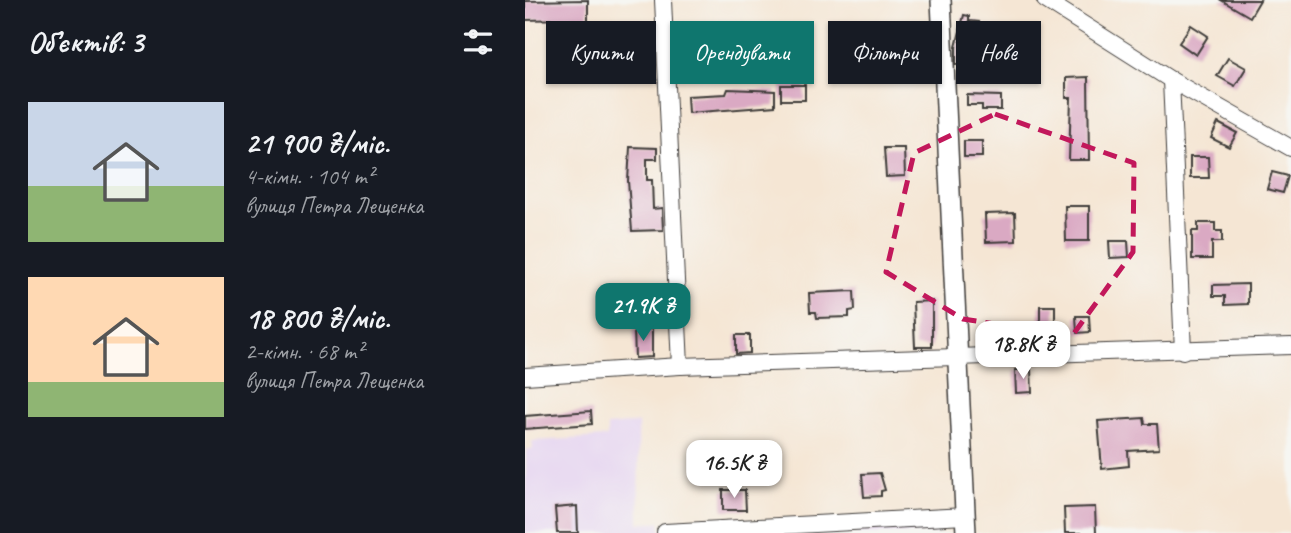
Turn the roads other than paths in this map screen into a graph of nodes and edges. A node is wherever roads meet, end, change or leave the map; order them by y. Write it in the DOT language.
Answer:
graph roads {
  1 [pos="663,0"];
  2 [pos="941,0"];
  3 [pos="1045,0"];
  4 [pos="1171,80"];
  5 [pos="1291,148"];
  6 [pos="1291,346"];
  7 [pos="1183,351"];
  8 [pos="956,357"];
  9 [pos="680,366"];
  10 [pos="525,376"];
  11 [pos="966,525"];
  12 [pos="665,532"];
  1 -- 9 [label="street"];
  2 -- 8 [label="street"];
  3 -- 4 [label="street"];
  4 -- 5 [label="street"];
  4 -- 7 [label="street"];
  6 -- 7 [label="street"];
  7 -- 8 [label="street"];
  8 -- 9 [label="street"];
  8 -- 11 [label="street"];
  9 -- 10 [label="street"];
  11 -- 12 [label="street"];
}
